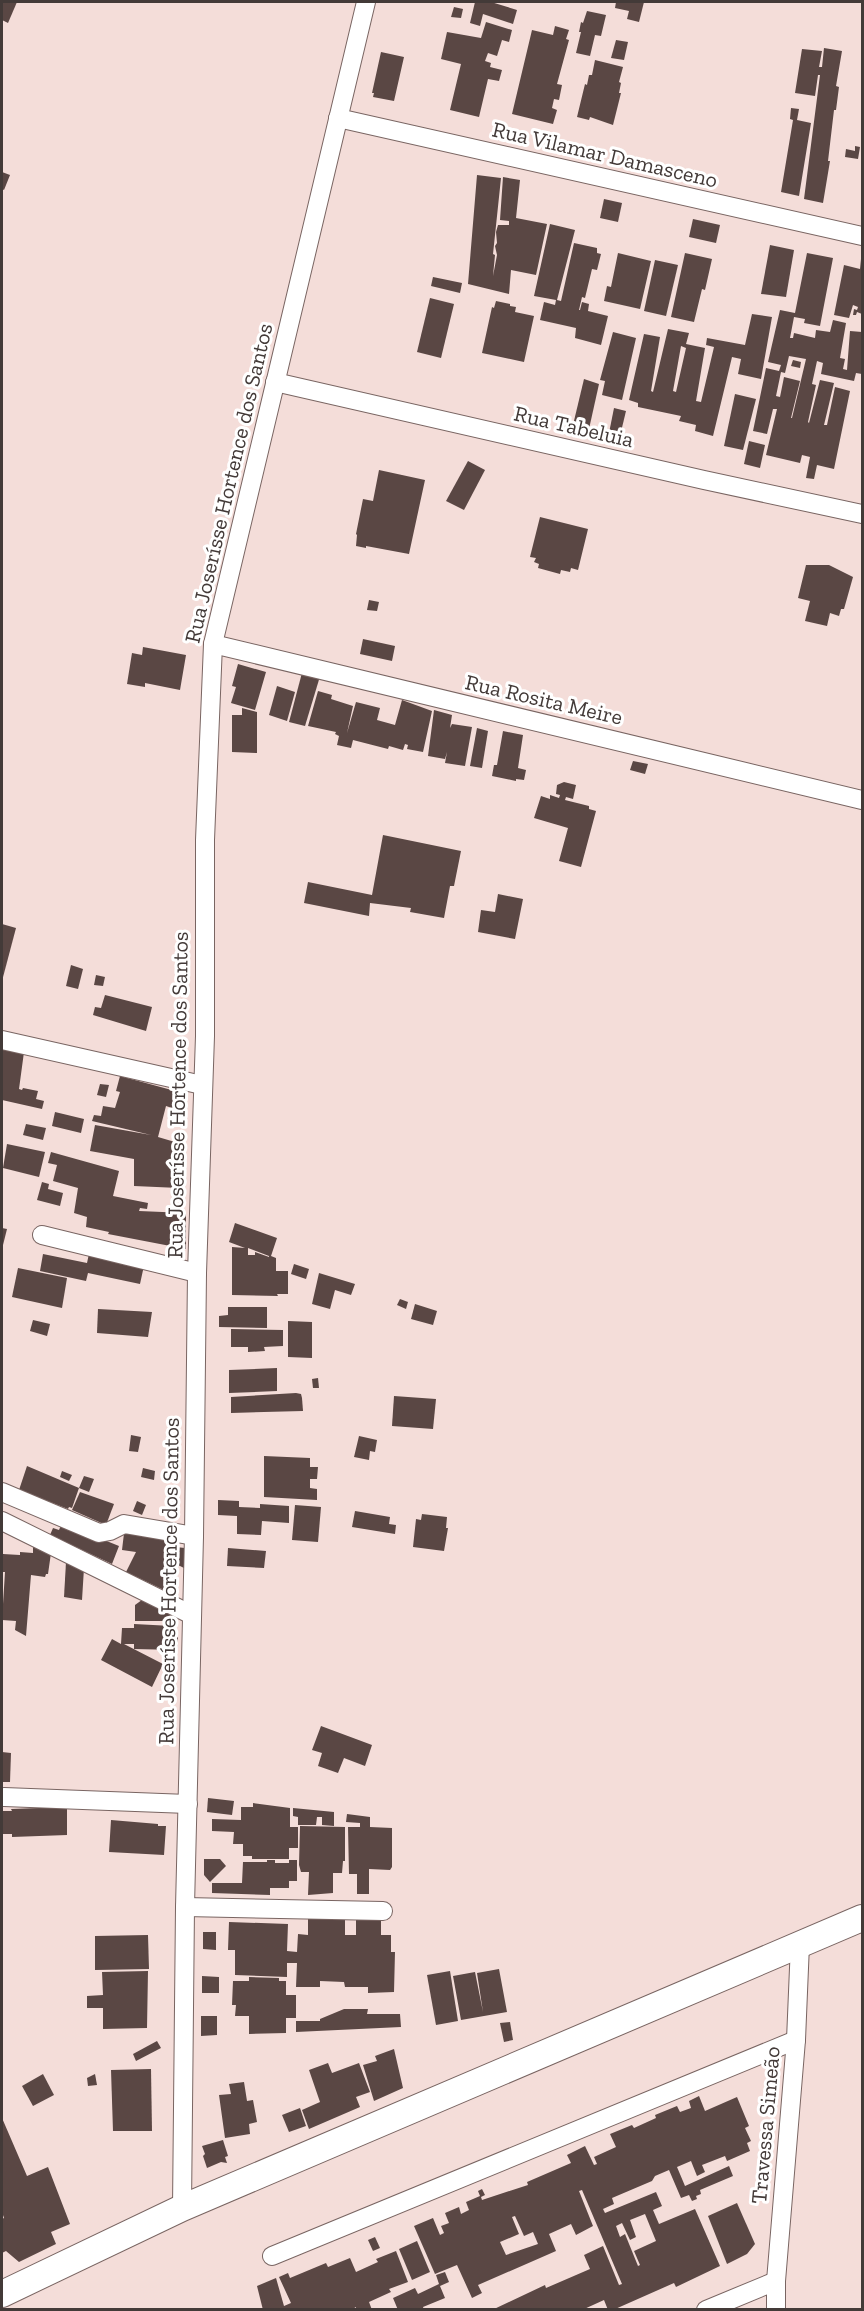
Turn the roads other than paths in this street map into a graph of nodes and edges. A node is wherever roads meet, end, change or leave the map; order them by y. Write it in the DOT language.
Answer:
graph roads {
  1 [pos="366,2"];
  2 [pos="338,118"];
  3 [pos="862,236"];
  4 [pos="276,382"];
  5 [pos="862,514"];
  6 [pos="213,644"];
  7 [pos="862,800"];
  8 [pos="2,1040"];
  9 [pos="202,1085"];
  10 [pos="42,1235"];
  11 [pos="197,1273"];
  12 [pos="2,1492"];
  13 [pos="2,1521"];
  14 [pos="194,1536"];
  15 [pos="192,1615"];
  16 [pos="4,1797"];
  17 [pos="188,1804"];
  18 [pos="185,1907"];
  19 [pos="383,1911"];
  20 [pos="862,1918"];
  21 [pos="800,1944"];
  22 [pos="796,2040"];
  23 [pos="182,2208"];
  24 [pos="272,2256"];
  25 [pos="776,2282"];
  26 [pos="2,2294"];
  27 [pos="706,2310"];
  28 [pos="776,2310"];
  1 -- 2 [label="street, Rua Joserísse Hortence dos Santos"];
  2 -- 3 [label="street, Rua Vilamar Damasceno"];
  2 -- 4 [label="street, Rua Joserísse Hortence dos Santos"];
  4 -- 5 [label="street, Rua Tabeluia"];
  4 -- 6 [label="street, Rua Joserísse Hortence dos Santos"];
  6 -- 7 [label="street, Rua Rosita Meire"];
  6 -- 9 [label="street, Rua Joserísse Hortence dos Santos"];
  8 -- 9 [label="street"];
  9 -- 11 [label="street, Rua Joserísse Hortence dos Santos"];
  10 -- 11 [label="street"];
  11 -- 14 [label="street, Rua Joserísse Hortence dos Santos"];
  12 -- 14 [label="street"];
  13 -- 15 [label="street"];
  14 -- 15 [label="street, Rua Joserísse Hortence dos Santos"];
  15 -- 17 [label="street, Rua Joserísse Hortence dos Santos"];
  16 -- 17 [label="street"];
  17 -- 18 [label="street, Rua Joserísse Hortence dos Santos"];
  18 -- 19 [label="street"];
  18 -- 23 [label="street, Rua Joserísse Hortence dos Santos"];
  20 -- 21 [label="main road"];
  21 -- 22 [label="street, Travessa Simeão"];
  21 -- 23 [label="main road"];
  22 -- 24 [label="street"];
  22 -- 25 [label="street, Travessa Simeão"];
  23 -- 26 [label="main road"];
  25 -- 27 [label="street"];
  25 -- 28 [label="street, Travessa Simeão"];
}
